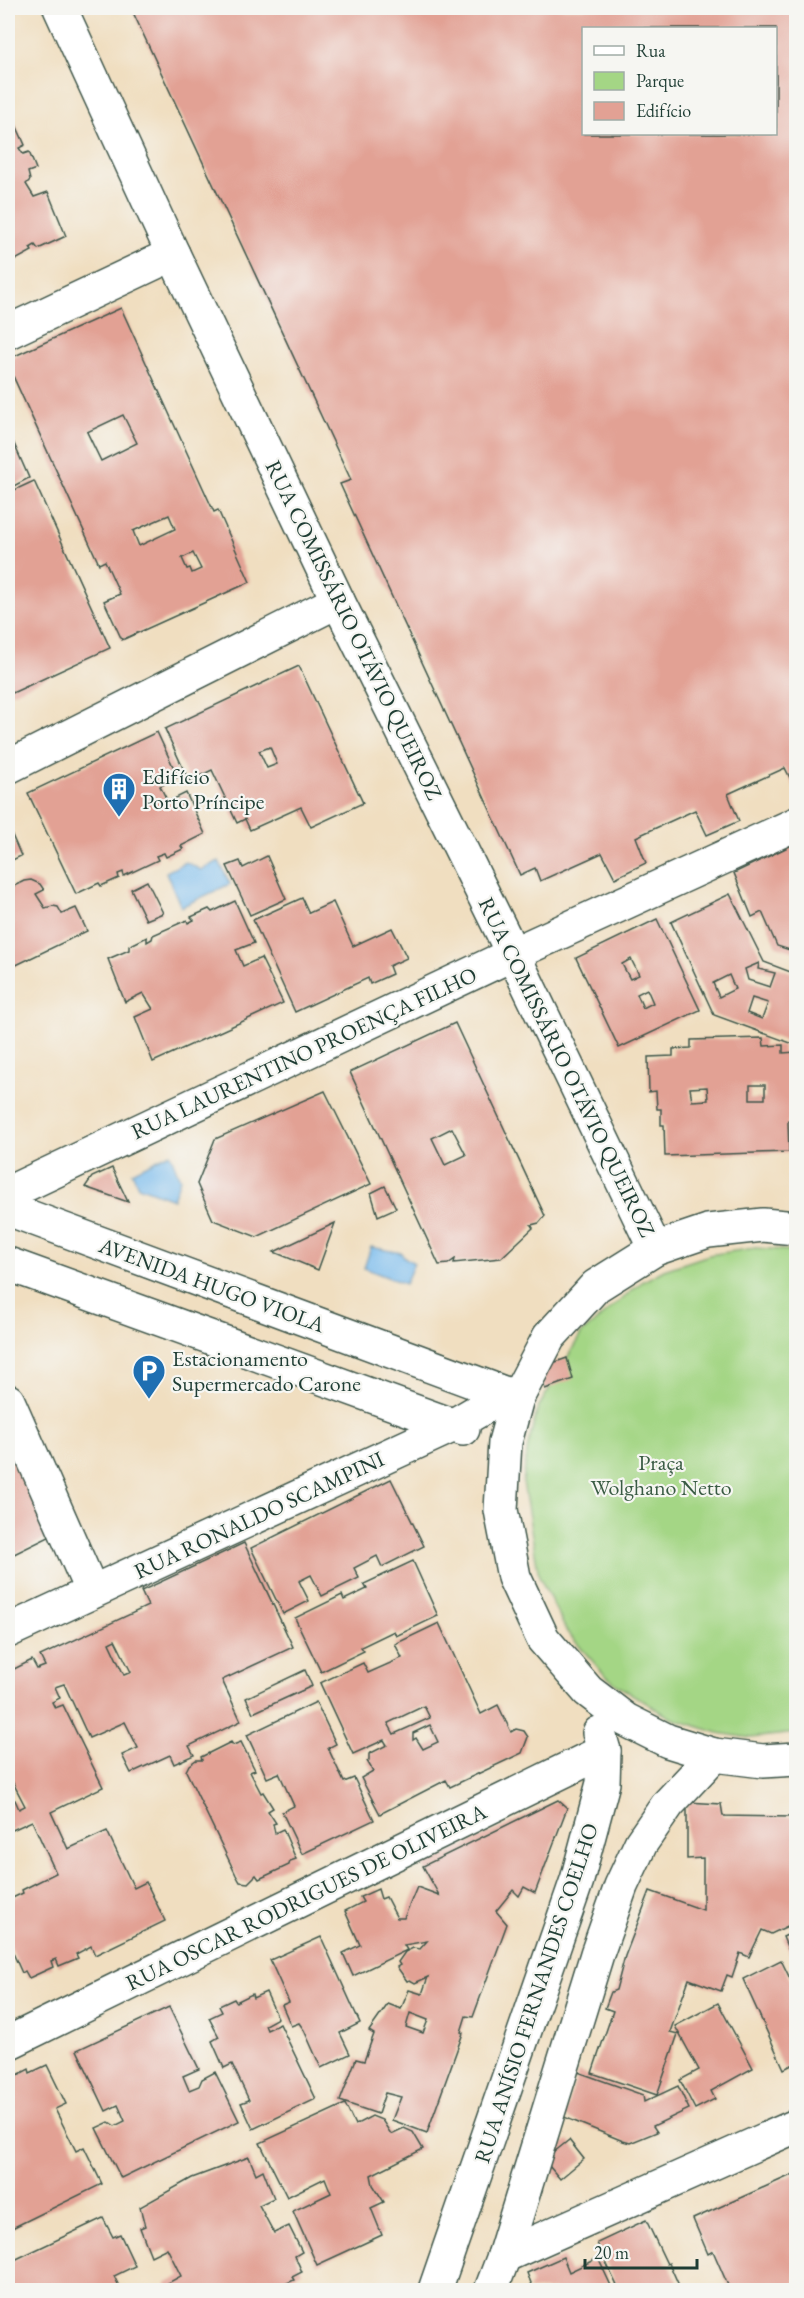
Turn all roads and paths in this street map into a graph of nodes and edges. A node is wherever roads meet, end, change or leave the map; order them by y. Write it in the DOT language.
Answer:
graph roads {
  1 [pos="60,8"];
  2 [pos="173,254"];
  3 [pos="8,332"];
  4 [pos="338,601"];
  5 [pos="8,766"];
  6 [pos="796,824"];
  7 [pos="513,954"];
  8 [pos="8,1193"];
  9 [pos="8,1209"];
  10 [pos="796,1228"];
  11 [pos="655,1249"];
  12 [pos="8,1264"];
  13 [pos="512,1396"];
  14 [pos="8,1401"];
  15 [pos="452,1426"];
  16 [pos="505,1442"];
  17 [pos="92,1592"];
  18 [pos="8,1631"];
  19 [pos="588,1691"];
  20 [pos="604,1751"];
  21 [pos="714,1755"];
  22 [pos="796,1759"];
  23 [pos="8,2043"];
  24 [pos="796,2126"];
  25 [pos="504,2256"];
  26 [pos="432,2288"];
  27 [pos="491,2290"];
  1 -- 2 [label="street, RUA COMISSÁRIO OTÁVIO QUEIROZ"];
  2 -- 3 [label="street"];
  2 -- 4 [label="street, RUA COMISSÁRIO OTÁVIO QUEIROZ"];
  4 -- 5 [label="street"];
  4 -- 7 [label="street, RUA COMISSÁRIO OTÁVIO QUEIROZ"];
  6 -- 7 [label="street, RUA LAURENTINO PROENÇA FILHO"];
  7 -- 8 [label="street, RUA LAURENTINO PROENÇA FILHO"];
  7 -- 11 [label="street, RUA COMISSÁRIO OTÁVIO QUEIROZ"];
  9 -- 13 [label="street, AVENIDA HUGO VIOLA"];
  10 -- 11 [label="street"];
  11 -- 13 [label="street"];
  12 -- 15 [label="street"];
  13 -- 15 [label="street, RUA RONALDO SCAMPINI"];
  13 -- 16 [label="street"];
  14 -- 17 [label="street"];
  15 -- 16 [label="street"];
  15 -- 17 [label="street, RUA RONALDO SCAMPINI"];
  16 -- 19 [label="street"];
  17 -- 18 [label="street, RUA RONALDO SCAMPINI"];
  19 -- 20 [label="street, RUA ANÍSIO FERNANDES COELHO"];
  19 -- 21 [label="street"];
  20 -- 23 [label="street, RUA OSCAR RODRIGUES DE OLIVEIRA"];
  20 -- 26 [label="street, RUA ANÍSIO FERNANDES COELHO"];
  21 -- 22 [label="street"];
  21 -- 25 [label="street, RUA ANÍSIO FERNANDES COELHO"];
  24 -- 25 [label="street"];
  25 -- 27 [label="street, RUA ANÍSIO FERNANDES COELHO"];
}
